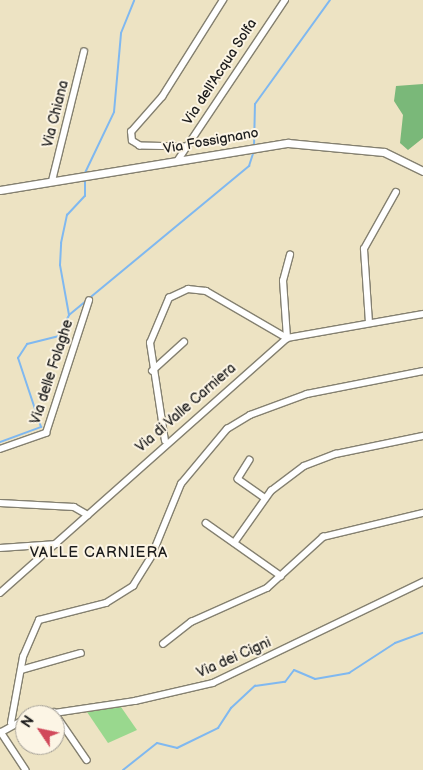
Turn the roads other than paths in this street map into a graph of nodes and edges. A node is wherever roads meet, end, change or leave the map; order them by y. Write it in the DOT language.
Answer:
graph roads {
  1 [pos="223,0"];
  2 [pos="285,0"];
  3 [pos="84,52"];
  4 [pos="187,147"];
  5 [pos="178,160"];
  6 [pos="423,171"];
  7 [pos="52,181"];
  8 [pos="0,190"];
  9 [pos="396,192"];
  10 [pos="290,255"];
  11 [pos="89,301"];
  12 [pos="423,314"];
  13 [pos="369,323"];
  14 [pos="287,338"];
  15 [pos="184,342"];
  16 [pos="152,370"];
  17 [pos="423,372"];
  18 [pos="423,436"];
  19 [pos="165,441"];
  20 [pos="0,450"];
  21 [pos="250,460"];
  22 [pos="265,498"];
  23 [pos="0,504"];
  24 [pos="423,513"];
  25 [pos="88,515"];
  26 [pos="206,524"];
  27 [pos="234,543"];
  28 [pos="57,544"];
  29 [pos="0,548"];
  30 [pos="281,576"];
  31 [pos="423,582"];
  32 [pos="0,593"];
  33 [pos="163,644"];
  34 [pos="81,654"];
  35 [pos="21,670"];
  36 [pos="65,711"];
  37 [pos="15,722"];
  38 [pos="11,723"];
  39 [pos="65,728"];
  40 [pos="0,732"];
  41 [pos="87,760"];
  42 [pos="26,770"];
  1 -- 4 [label="street"];
  2 -- 4 [label="street, Via dell'Acqua Solfa"];
  3 -- 7 [label="street, Via Chiana"];
  4 -- 5 [label="street, Via dell'Acqua Solfa"];
  5 -- 6 [label="street, Via Fossignano"];
  5 -- 7 [label="street, Via Fossignano"];
  7 -- 8 [label="street, Via Fossignano"];
  9 -- 13 [label="street"];
  10 -- 14 [label="street"];
  11 -- 20 [label="street, Via delle Folaghe"];
  12 -- 13 [label="street, Via di Valle Carniera"];
  13 -- 14 [label="street, Via di Valle Carniera"];
  14 -- 16 [label="street"];
  14 -- 19 [label="street, Via di Valle Carniera"];
  15 -- 16 [label="street"];
  16 -- 19 [label="street"];
  17 -- 35 [label="street"];
  18 -- 22 [label="street"];
  19 -- 25 [label="street, Via di Valle Carniera"];
  21 -- 22 [label="street"];
  22 -- 27 [label="street"];
  23 -- 25 [label="street"];
  24 -- 30 [label="street"];
  25 -- 28 [label="street, Via di Valle Carniera"];
  26 -- 27 [label="street"];
  27 -- 30 [label="street"];
  28 -- 29 [label="street"];
  28 -- 32 [label="street, Via di Valle Carniera"];
  30 -- 33 [label="street"];
  31 -- 36 [label="street, Via dei Cigni"];
  34 -- 35 [label="street"];
  35 -- 38 [label="street"];
  37 -- 38 [label="street"];
  38 -- 40 [label="street"];
  39 -- 41 [label="street"];
  40 -- 42 [label="street"];
}
